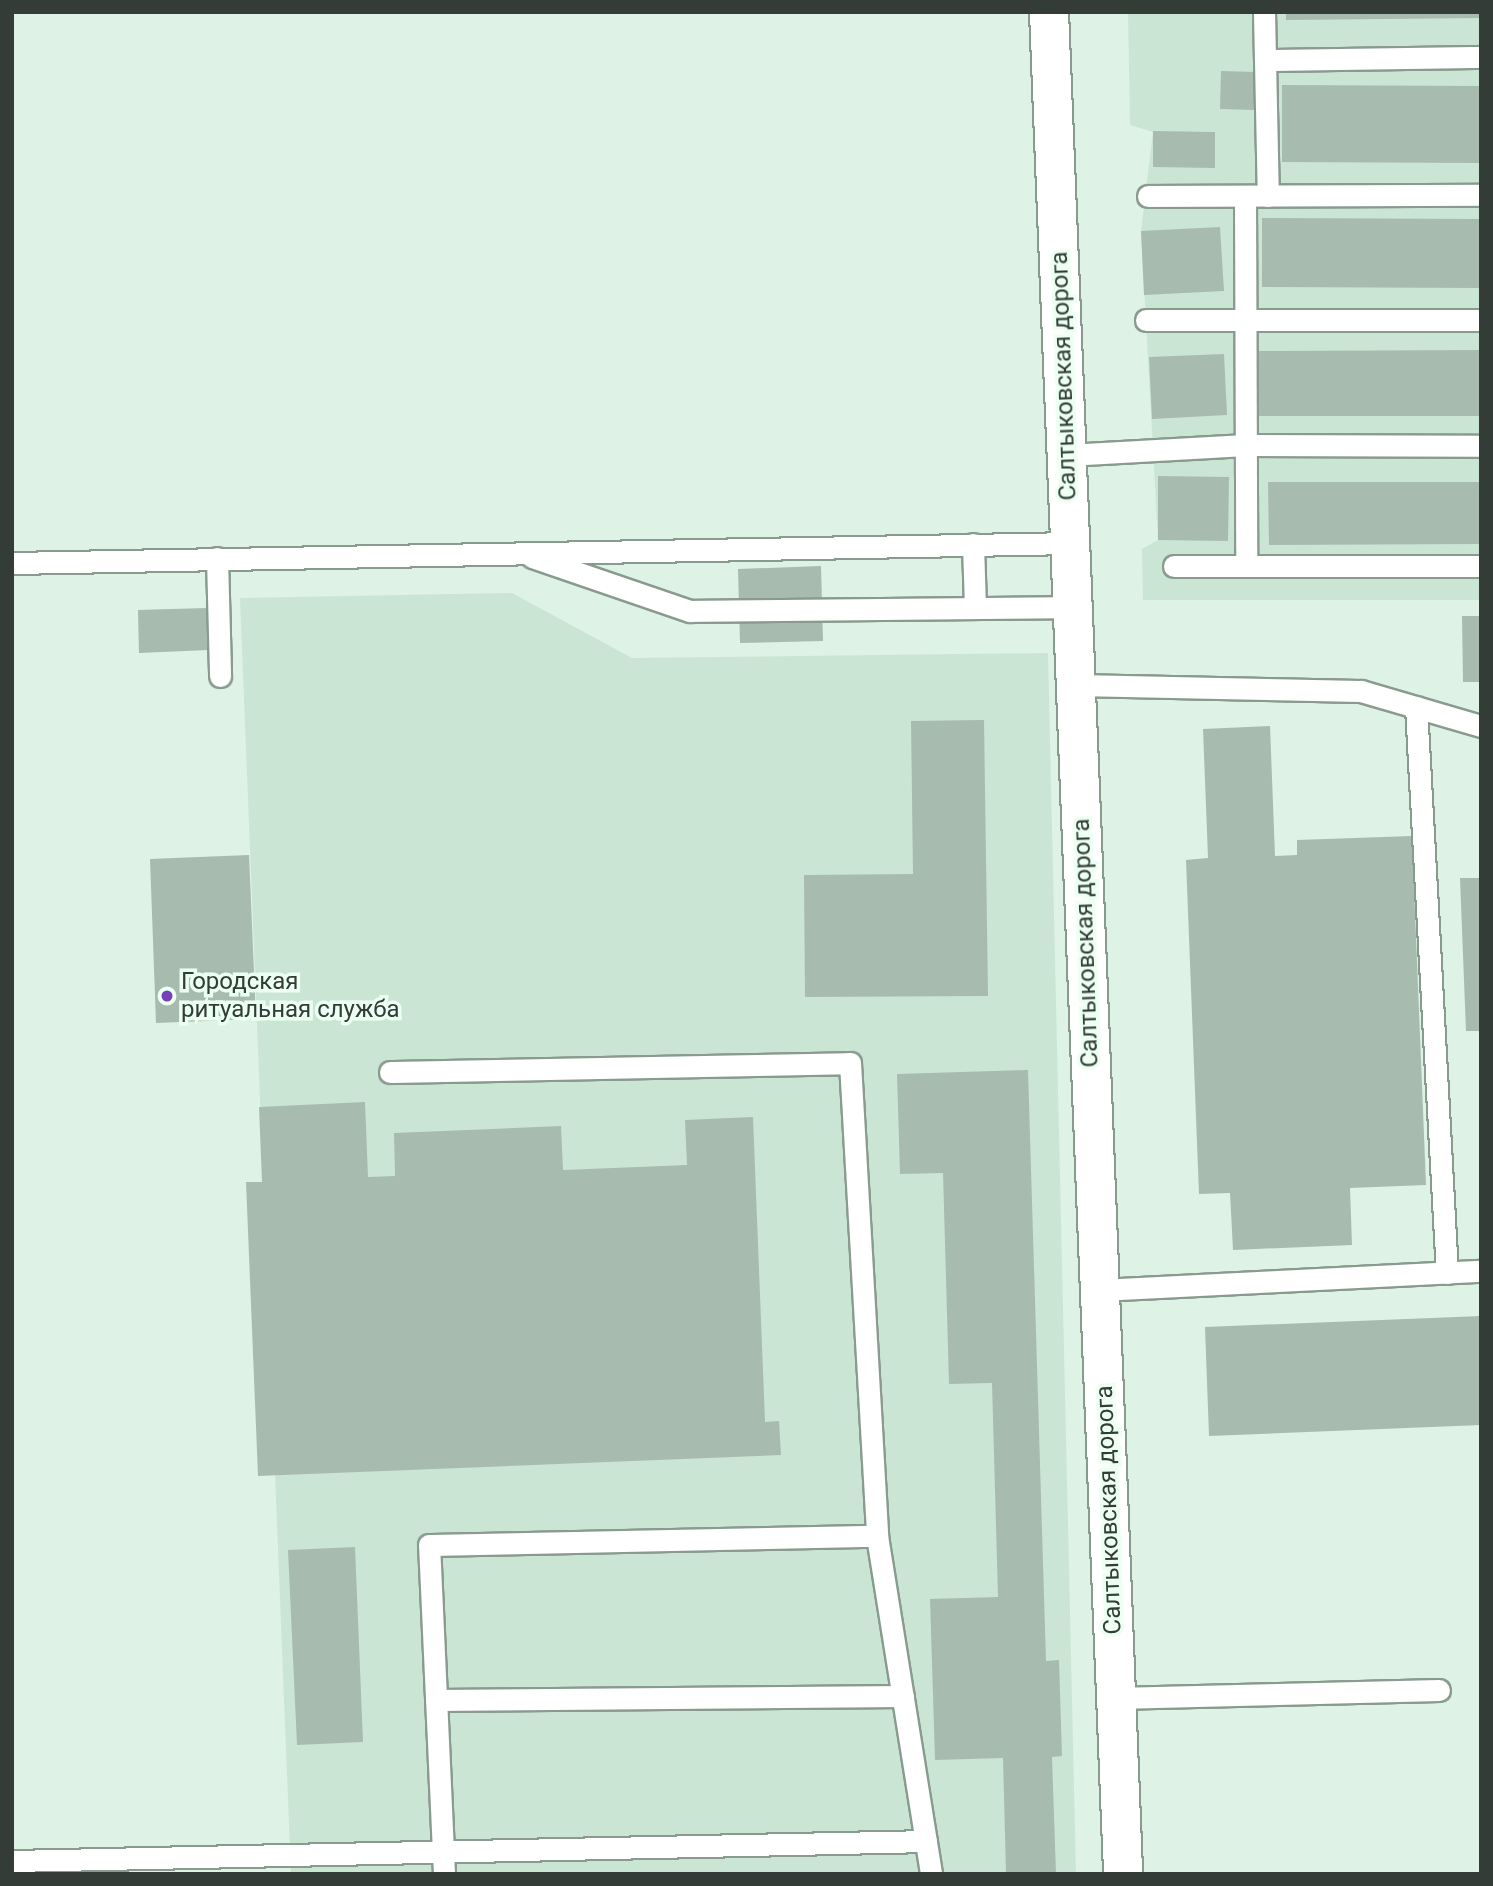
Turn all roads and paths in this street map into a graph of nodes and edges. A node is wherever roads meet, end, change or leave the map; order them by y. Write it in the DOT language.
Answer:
graph roads {
  1 [pos="1049,12"];
  2 [pos="1264,12"];
  3 [pos="1481,57"];
  4 [pos="1265,60"];
  5 [pos="1481,195"];
  6 [pos="1147,196"];
  7 [pos="1245,196"];
  8 [pos="1268,196"];
  9 [pos="1146,320"];
  10 [pos="1245,320"];
  11 [pos="1481,320"];
  12 [pos="1246,445"];
  13 [pos="1481,446"];
  14 [pos="1067,455"];
  15 [pos="1070,543"];
  16 [pos="973,544"];
  17 [pos="516,552"];
  18 [pos="218,558"];
  19 [pos="12,563"];
  20 [pos="1174,566"];
  21 [pos="1246,566"];
  22 [pos="1481,566"];
  23 [pos="1073,607"];
  24 [pos="975,608"];
  25 [pos="220,676"];
  26 [pos="1076,685"];
  27 [pos="1416,707"];
  28 [pos="1481,726"];
  29 [pos="390,1072"];
  30 [pos="1481,1271"];
  31 [pos="1447,1273"];
  32 [pos="1100,1290"];
  33 [pos="877,1536"];
  34 [pos="1439,1690"];
  35 [pos="903,1696"];
  36 [pos="1116,1698"];
  37 [pos="436,1700"];
  38 [pos="926,1841"];
  39 [pos="443,1848"];
  40 [pos="12,1861"];
  41 [pos="444,1874"];
  42 [pos="931,1874"];
  43 [pos="1123,1874"];
  1 -- 14 [label="street, Салтыковская дорога"];
  2 -- 4 [label="lane"];
  3 -- 4 [label="lane"];
  4 -- 8 [label="lane"];
  5 -- 8 [label="lane"];
  6 -- 7 [label="lane"];
  7 -- 8 [label="lane"];
  7 -- 10 [label="lane"];
  9 -- 10 [label="lane"];
  10 -- 11 [label="lane"];
  10 -- 12 [label="lane"];
  12 -- 13 [label="lane"];
  12 -- 14 [label="lane"];
  12 -- 21 [label="lane"];
  14 -- 15 [label="street, Салтыковская дорога"];
  15 -- 16 [label="lane"];
  15 -- 23 [label="street, Салтыковская дорога"];
  16 -- 17 [label="lane"];
  16 -- 24 [label="lane"];
  17 -- 18 [label="lane"];
  17 -- 24 [label="lane"];
  18 -- 19 [label="lane"];
  18 -- 25 [label="lane"];
  20 -- 21 [label="lane"];
  21 -- 22 [label="lane"];
  23 -- 24 [label="lane"];
  23 -- 26 [label="street, Салтыковская дорога"];
  26 -- 27 [label="lane"];
  26 -- 32 [label="street, Салтыковская дорога"];
  27 -- 28 [label="lane"];
  27 -- 31 [label="lane"];
  29 -- 33 [label="lane"];
  30 -- 31 [label="lane"];
  31 -- 32 [label="lane"];
  32 -- 36 [label="street, Салтыковская дорога"];
  33 -- 35 [label="lane"];
  33 -- 37 [label="lane"];
  34 -- 36 [label="lane"];
  35 -- 37 [label="lane"];
  35 -- 38 [label="lane"];
  36 -- 43 [label="street, Салтыковская дорога"];
  37 -- 39 [label="lane"];
  38 -- 39 [label="lane"];
  38 -- 42 [label="lane"];
  39 -- 40 [label="lane"];
  39 -- 41 [label="lane"];
}
